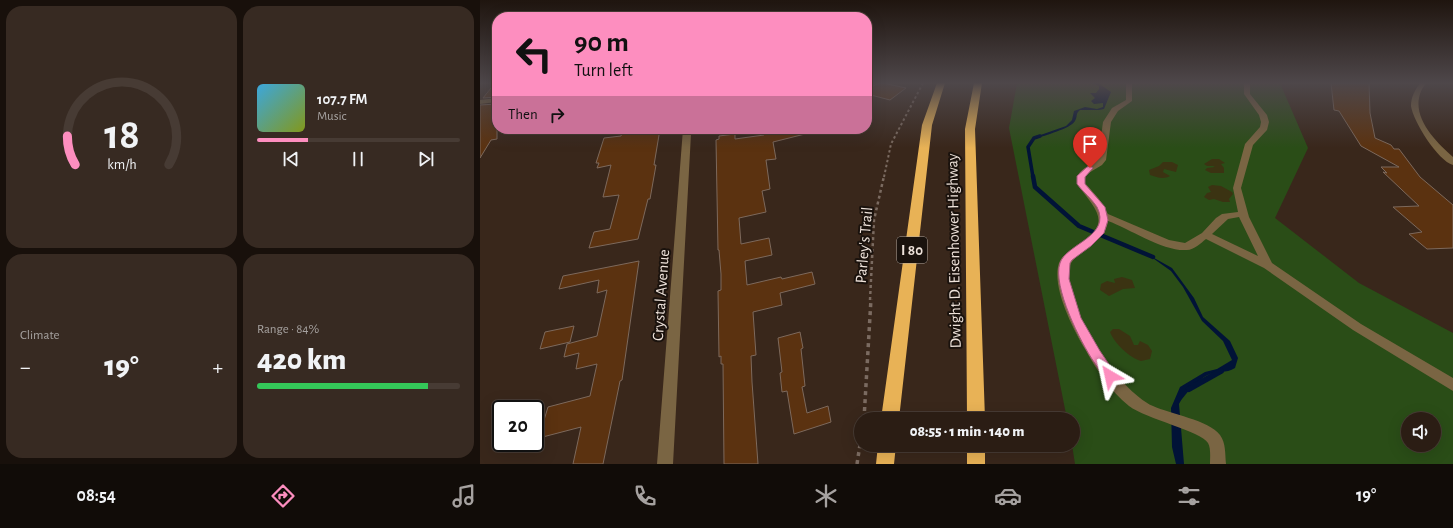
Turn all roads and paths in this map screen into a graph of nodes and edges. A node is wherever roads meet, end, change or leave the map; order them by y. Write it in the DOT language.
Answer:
graph roads {
  1 [pos="491,105"];
  2 [pos="912,105"];
  3 [pos="934,105"];
  4 [pos="974,105"];
  5 [pos="1123,105"];
  6 [pos="1255,105"];
  7 [pos="1415,105"];
  8 [pos="480,106"];
  9 [pos="687,134"];
  10 [pos="1453,162"];
  11 [pos="1243,214"];
  12 [pos="1104,216"];
  13 [pos="1206,235"];
  14 [pos="1268,265"];
  15 [pos="1453,385"];
  16 [pos="865,412"];
  17 [pos="891,412"];
  18 [pos="976,412"];
  19 [pos="859,452"];
  20 [pos="886,452"];
  21 [pos="976,452"];
  22 [pos="665,464"];
  23 [pos="857,464"];
  24 [pos="885,464"];
  25 [pos="976,464"];
  26 [pos="1218,464"];
  1 -- 8 [label="street"];
  2 -- 16 [label="path, Parley's Trail"];
  3 -- 17 [label="highway, Dwight D. Eisenhower Highway / I 80"];
  4 -- 18 [label="highway, Dwight D. Eisenhower Highway"];
  5 -- 12 [label="street"];
  6 -- 11 [label="street"];
  7 -- 10 [label="street"];
  9 -- 22 [label="street, Crystal Avenue"];
  11 -- 13 [label="street"];
  11 -- 14 [label="street"];
  12 -- 13 [label="street"];
  12 -- 26 [label="street"];
  13 -- 14 [label="street"];
  14 -- 15 [label="street"];
  19 -- 23 [label="path"];
  20 -- 24 [label="highway"];
  21 -- 25 [label="highway"];
}
